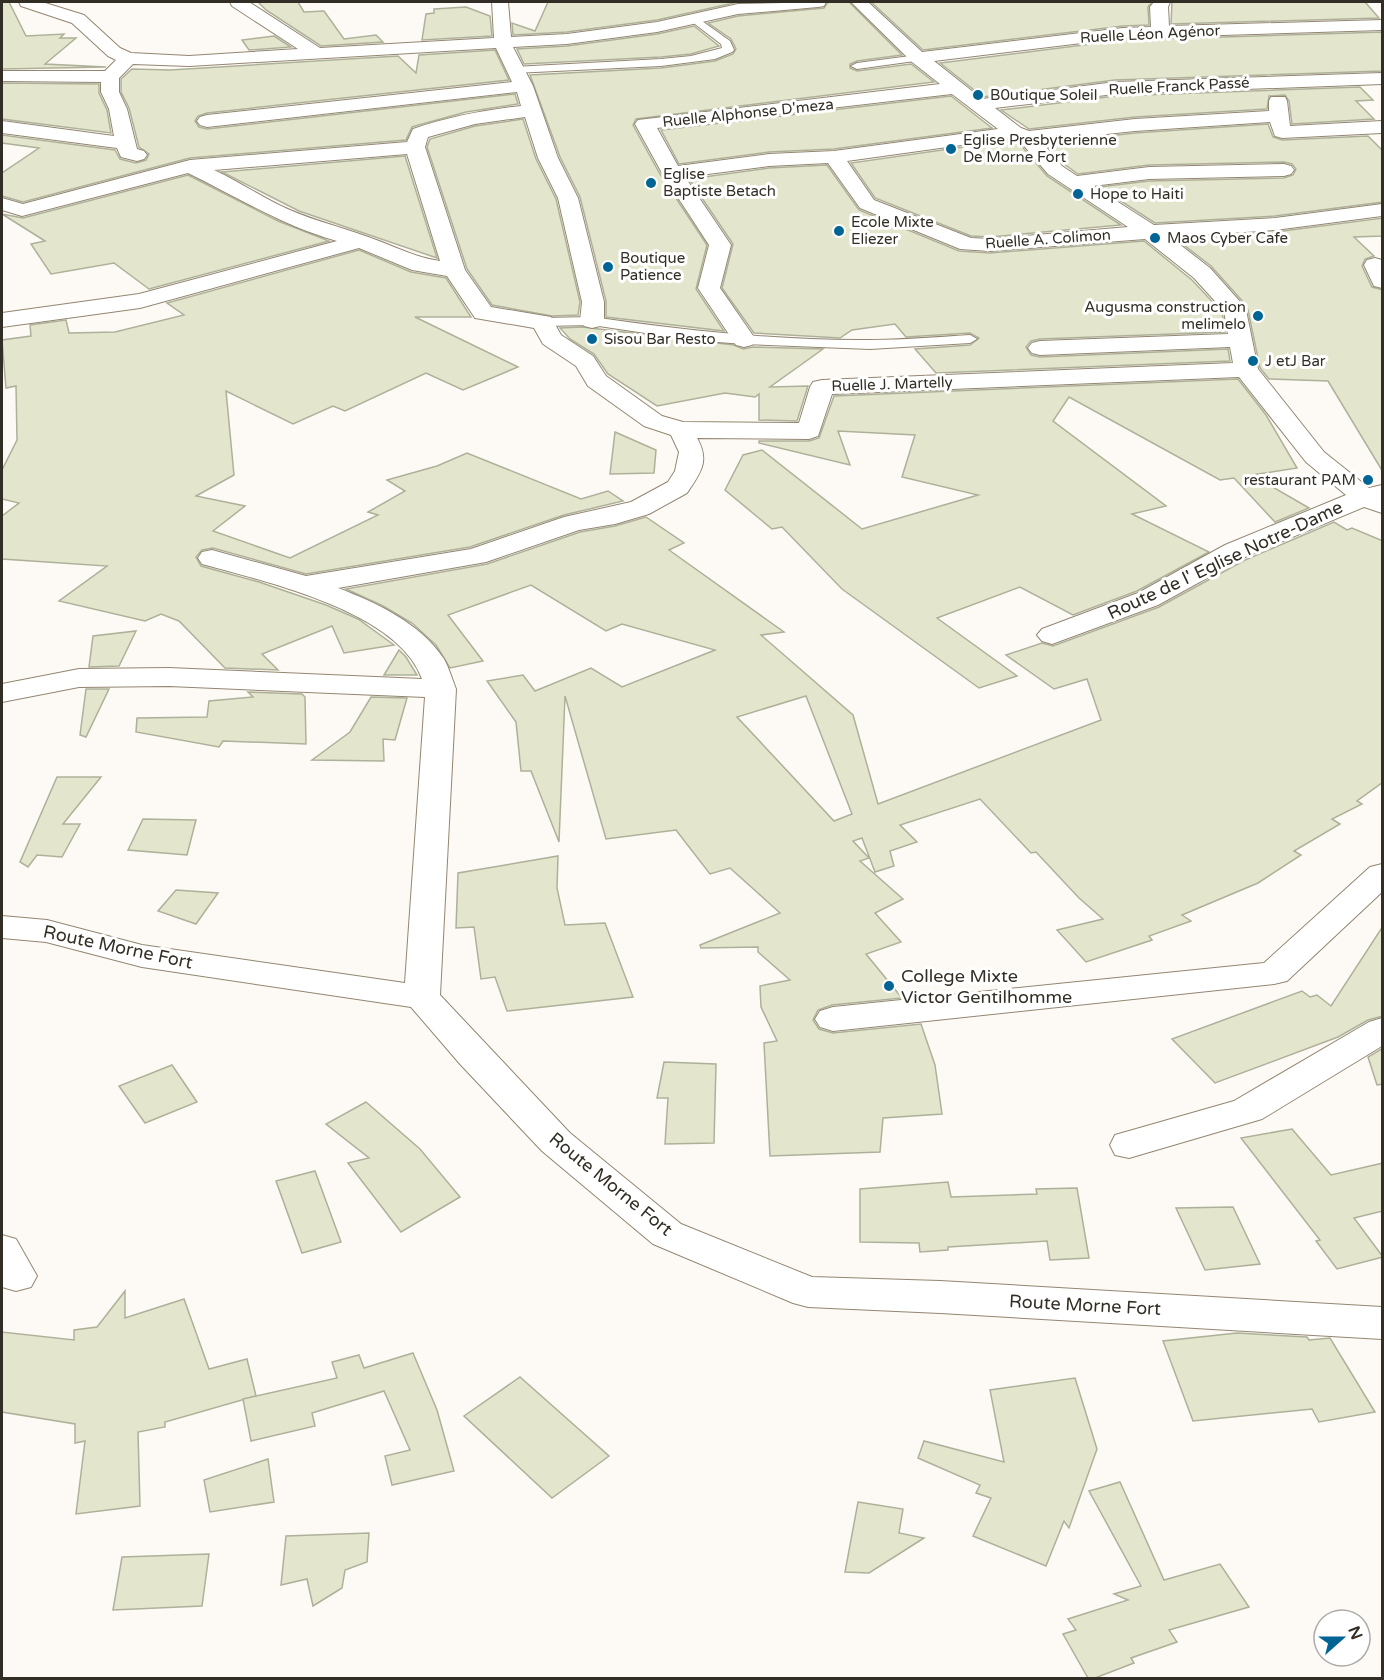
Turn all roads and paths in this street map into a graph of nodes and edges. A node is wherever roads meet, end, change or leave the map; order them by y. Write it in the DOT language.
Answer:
graph roads {
  1 [pos="21,2"];
  2 [pos="238,2"];
  3 [pos="500,2"];
  4 [pos="818,2"];
  5 [pos="859,2"];
  6 [pos="1162,2"];
  7 [pos="88,4"];
  8 [pos="737,5"];
  9 [pos="57,11"];
  10 [pos="694,19"];
  11 [pos="1383,25"];
  12 [pos="1164,31"];
  13 [pos="504,44"];
  14 [pos="316,53"];
  15 [pos="128,58"];
  16 [pos="918,58"];
  17 [pos="857,66"];
  18 [pos="2,76"];
  19 [pos="110,77"];
  20 [pos="519,78"];
  21 [pos="1383,78"];
  22 [pos="1274,82"];
  23 [pos="956,88"];
  24 [pos="977,105"];
  25 [pos="533,111"];
  26 [pos="1278,116"];
  27 [pos="207,121"];
  28 [pos="1383,126"];
  29 [pos="2,127"];
  30 [pos="1021,134"];
  31 [pos="126,142"];
  32 [pos="414,147"];
  33 [pos="145,157"];
  34 [pos="834,157"];
  35 [pos="190,166"];
  36 [pos="1284,170"];
  37 [pos="672,173"];
  38 [pos="1074,182"];
  39 [pos="2,204"];
  40 [pos="1383,210"];
  41 [pos="1150,232"];
  42 [pos="360,241"];
  43 [pos="454,270"];
  44 [pos="2,320"];
  45 [pos="592,321"];
  46 [pos="543,322"];
  47 [pos="970,339"];
  48 [pos="744,340"];
  49 [pos="1241,340"];
  50 [pos="1040,348"];
  51 [pos="1246,370"];
  52 [pos="681,430"];
  53 [pos="1376,499"];
  54 [pos="212,558"];
  55 [pos="301,585"];
  56 [pos="1052,635"];
  57 [pos="441,689"];
  58 [pos="2,693"];
  59 [pos="1383,874"];
  60 [pos="2,927"];
  61 [pos="422,997"];
  62 [pos="833,1019"];
  63 [pos="1383,1030"];
  64 [pos="1129,1145"];
  65 [pos="1383,1323"];
  1 -- 9 [label="street"];
  2 -- 14 [label="street"];
  3 -- 13 [label="street"];
  4 -- 8 [label="street"];
  5 -- 16 [label="street"];
  6 -- 12 [label="street"];
  7 -- 9 [label="street"];
  8 -- 10 [label="street"];
  9 -- 15 [label="street"];
  10 -- 13 [label="street"];
  10 -- 20 [label="lane"];
  11 -- 12 [label="street, Ruelle Léon Agénor"];
  12 -- 16 [label="street, Ruelle Léon Agénor"];
  13 -- 14 [label="street"];
  13 -- 20 [label="street"];
  14 -- 15 [label="street"];
  15 -- 19 [label="street"];
  16 -- 17 [label="lane"];
  16 -- 23 [label="street"];
  18 -- 19 [label="street"];
  19 -- 31 [label="street"];
  20 -- 25 [label="street"];
  20 -- 27 [label="street"];
  21 -- 22 [label="street, Ruelle Franck Passé"];
  22 -- 24 [label="street, Ruelle Franck Passé"];
  22 -- 26 [label="street"];
  23 -- 24 [label="street"];
  23 -- 37 [label="street, Ruelle Alphonse D'meza"];
  24 -- 30 [label="street"];
  25 -- 32 [label="street"];
  25 -- 45 [label="street"];
  26 -- 28 [label="street"];
  26 -- 30 [label="street"];
  29 -- 31 [label="street"];
  30 -- 34 [label="street"];
  30 -- 38 [label="street"];
  31 -- 33 [label="street"];
  32 -- 35 [label="street"];
  32 -- 43 [label="street"];
  34 -- 37 [label="street"];
  34 -- 41 [label="street, Ruelle A. Colimon"];
  35 -- 39 [label="street"];
  35 -- 42 [label="street"];
  36 -- 38 [label="street"];
  37 -- 48 [label="street, Ruelle Alphonse D'meza"];
  38 -- 41 [label="street"];
  40 -- 41 [label="street, Ruelle A. Colimon"];
  41 -- 49 [label="street"];
  42 -- 43 [label="street"];
  42 -- 44 [label="street"];
  43 -- 46 [label="street"];
  45 -- 46 [label="lane"];
  45 -- 48 [label="lane"];
  46 -- 52 [label="street, Ruelle J. Martelly"];
  47 -- 48 [label="lane"];
  49 -- 50 [label="street"];
  49 -- 51 [label="street"];
  51 -- 52 [label="street, Ruelle J. Martelly"];
  51 -- 53 [label="street"];
  52 -- 55 [label="street"];
  53 -- 56 [label="street, Route de l' Eglise Notre-Dame"];
  54 -- 55 [label="street"];
  55 -- 57 [label="street"];
  57 -- 58 [label="street"];
  57 -- 61 [label="street"];
  59 -- 62 [label="street"];
  60 -- 61 [label="street, Route Morne Fort"];
  61 -- 65 [label="street, Route Morne Fort"];
  63 -- 64 [label="street"];
}
